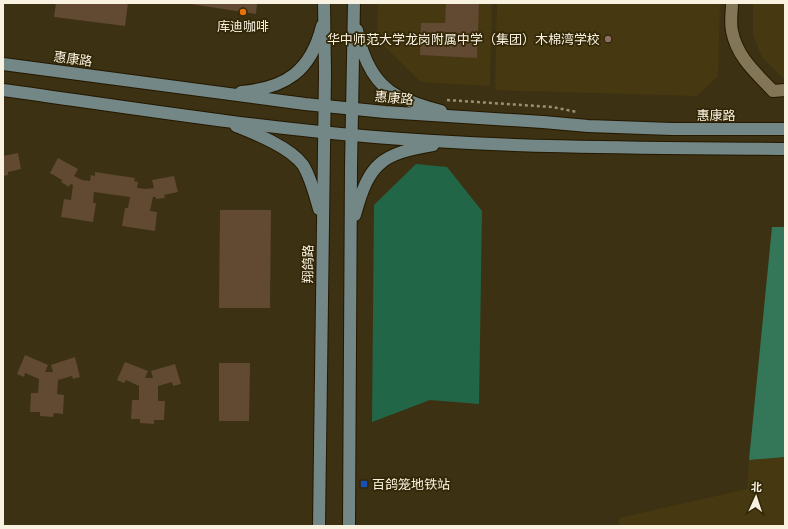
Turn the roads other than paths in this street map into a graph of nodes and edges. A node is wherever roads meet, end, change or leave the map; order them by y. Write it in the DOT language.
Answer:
graph roads {
  1 [pos="354,3"];
  2 [pos="732,3"];
  3 [pos="324,9"];
  4 [pos="353,16"];
  5 [pos="3,64"];
  6 [pos="3,90"];
  7 [pos="785,90"];
  8 [pos="223,94"];
  9 [pos="324,106"];
  10 [pos="352,108"];
  11 [pos="461,117"];
  12 [pos="220,119"];
  13 [pos="785,129"];
  14 [pos="324,132"];
  15 [pos="351,134"];
  16 [pos="452,142"];
  17 [pos="785,149"];
  18 [pos="323,228"];
  19 [pos="350,238"];
  20 [pos="319,526"];
  21 [pos="349,526"];
  1 -- 4 [label="street"];
  2 -- 7 [label="street"];
  3 -- 8 [label="street"];
  3 -- 9 [label="street, 翔鸽路"];
  4 -- 10 [label="street"];
  4 -- 11 [label="street"];
  5 -- 8 [label="street, 惠康路"];
  6 -- 12 [label="street"];
  8 -- 9 [label="street, 惠康路"];
  9 -- 10 [label="street, 惠康路"];
  9 -- 14 [label="street, 翔鸽路"];
  10 -- 11 [label="street, 惠康路"];
  10 -- 15 [label="street"];
  11 -- 13 [label="street, 惠康路"];
  12 -- 14 [label="street"];
  12 -- 18 [label="street"];
  14 -- 15 [label="street"];
  14 -- 18 [label="street, 翔鸽路"];
  15 -- 16 [label="street"];
  15 -- 19 [label="street"];
  16 -- 17 [label="street"];
  16 -- 19 [label="street"];
  18 -- 20 [label="street, 翔鸽路"];
  19 -- 21 [label="street"];
}
